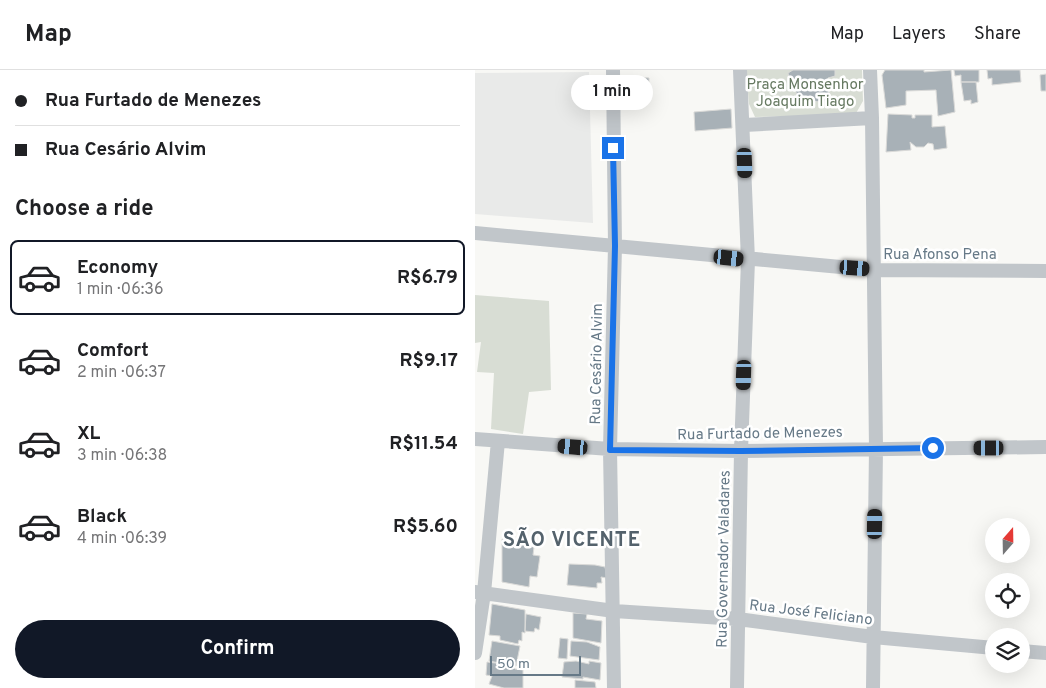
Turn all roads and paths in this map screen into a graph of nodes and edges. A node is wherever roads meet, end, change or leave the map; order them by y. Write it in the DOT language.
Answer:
graph roads {
  1 [pos="613,70"];
  2 [pos="740,70"];
  3 [pos="870,70"];
  4 [pos="873,118"];
  5 [pos="744,125"];
  6 [pos="475,233"];
  7 [pos="615,246"];
  8 [pos="748,260"];
  9 [pos="873,270"];
  10 [pos="1046,271"];
  11 [pos="475,439"];
  12 [pos="498,441"];
  13 [pos="1046,447"];
  14 [pos="876,448"];
  15 [pos="610,450"];
  16 [pos="741,451"];
  17 [pos="479,592"];
  18 [pos="614,612"];
  19 [pos="738,619"];
  20 [pos="873,637"];
  21 [pos="985,647"];
  22 [pos="1030,652"];
  23 [pos="475,653"];
  24 [pos="1046,653"];
  25 [pos="614,688"];
  26 [pos="737,688"];
  27 [pos="873,688"];
  1 -- 7 [label="street, Rua Cesário Alvim"];
  2 -- 5 [label="street, Rua Governador Valadares"];
  3 -- 4 [label="street"];
  4 -- 5 [label="street"];
  4 -- 9 [label="street"];
  5 -- 8 [label="street, Rua Governador Valadares"];
  6 -- 7 [label="street, Rua Afonso Pena"];
  7 -- 8 [label="street, Rua Afonso Pena"];
  7 -- 15 [label="street, Rua Cesário Alvim"];
  8 -- 9 [label="street, Rua Afonso Pena"];
  8 -- 16 [label="street, Rua Governador Valadares"];
  9 -- 10 [label="street, Rua Afonso Pena"];
  9 -- 14 [label="street"];
  11 -- 12 [label="street, Rua Furtado de Menezes"];
  12 -- 15 [label="street, Rua Furtado de Menezes"];
  12 -- 17 [label="street"];
  13 -- 14 [label="street, Rua Furtado de Menezes"];
  14 -- 16 [label="street, Rua Furtado de Menezes"];
  14 -- 20 [label="street"];
  15 -- 16 [label="street, Rua Furtado de Menezes"];
  15 -- 18 [label="street, Rua Cesário Alvim"];
  16 -- 19 [label="street, Rua Governador Valadares"];
  17 -- 18 [label="street, Rua José Feliciano"];
  17 -- 23 [label="street"];
  18 -- 19 [label="street, Rua José Feliciano"];
  18 -- 25 [label="street, Rua Cesário Alvim"];
  19 -- 20 [label="street, Rua José Feliciano"];
  19 -- 26 [label="street, Rua Governador Valadares"];
  20 -- 21 [label="street, Rua José Feliciano"];
  20 -- 27 [label="street"];
  22 -- 24 [label="street"];
}
